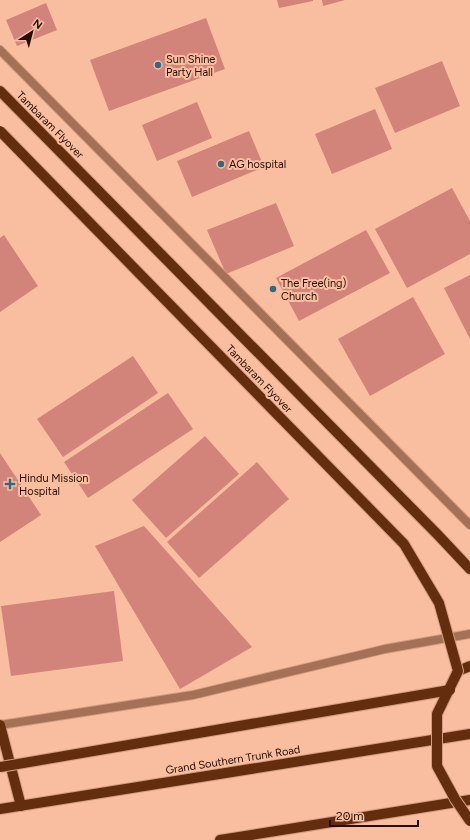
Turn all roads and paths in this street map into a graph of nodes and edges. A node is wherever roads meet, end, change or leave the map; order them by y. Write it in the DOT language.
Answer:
graph roads {
  1 [pos="0,50"];
  2 [pos="0,91"];
  3 [pos="0,131"];
  4 [pos="470,525"];
  5 [pos="470,569"];
  6 [pos="470,634"];
  7 [pos="470,666"];
  8 [pos="458,671"];
  9 [pos="450,690"];
  10 [pos="0,725"];
  11 [pos="470,734"];
  12 [pos="0,768"];
  13 [pos="470,800"];
  14 [pos="21,806"];
  15 [pos="0,809"];
  16 [pos="470,821"];
  17 [pos="220,840"];
  1 -- 4 [label="street"];
  2 -- 5 [label="main road, Tambaram Flyover"];
  3 -- 8 [label="main road, Tambaram Flyover, bridge"];
  6 -- 10 [label="street"];
  7 -- 8 [label="main road"];
  8 -- 9 [label="main road, bridge"];
  9 -- 12 [label="main road, bridge"];
  9 -- 16 [label="main road, bridge"];
  10 -- 14 [label="main road"];
  11 -- 14 [label="main road, Grand Southern Trunk Road"];
  13 -- 17 [label="main road"];
  14 -- 15 [label="main road, Grand Southern Trunk Road"];
}
